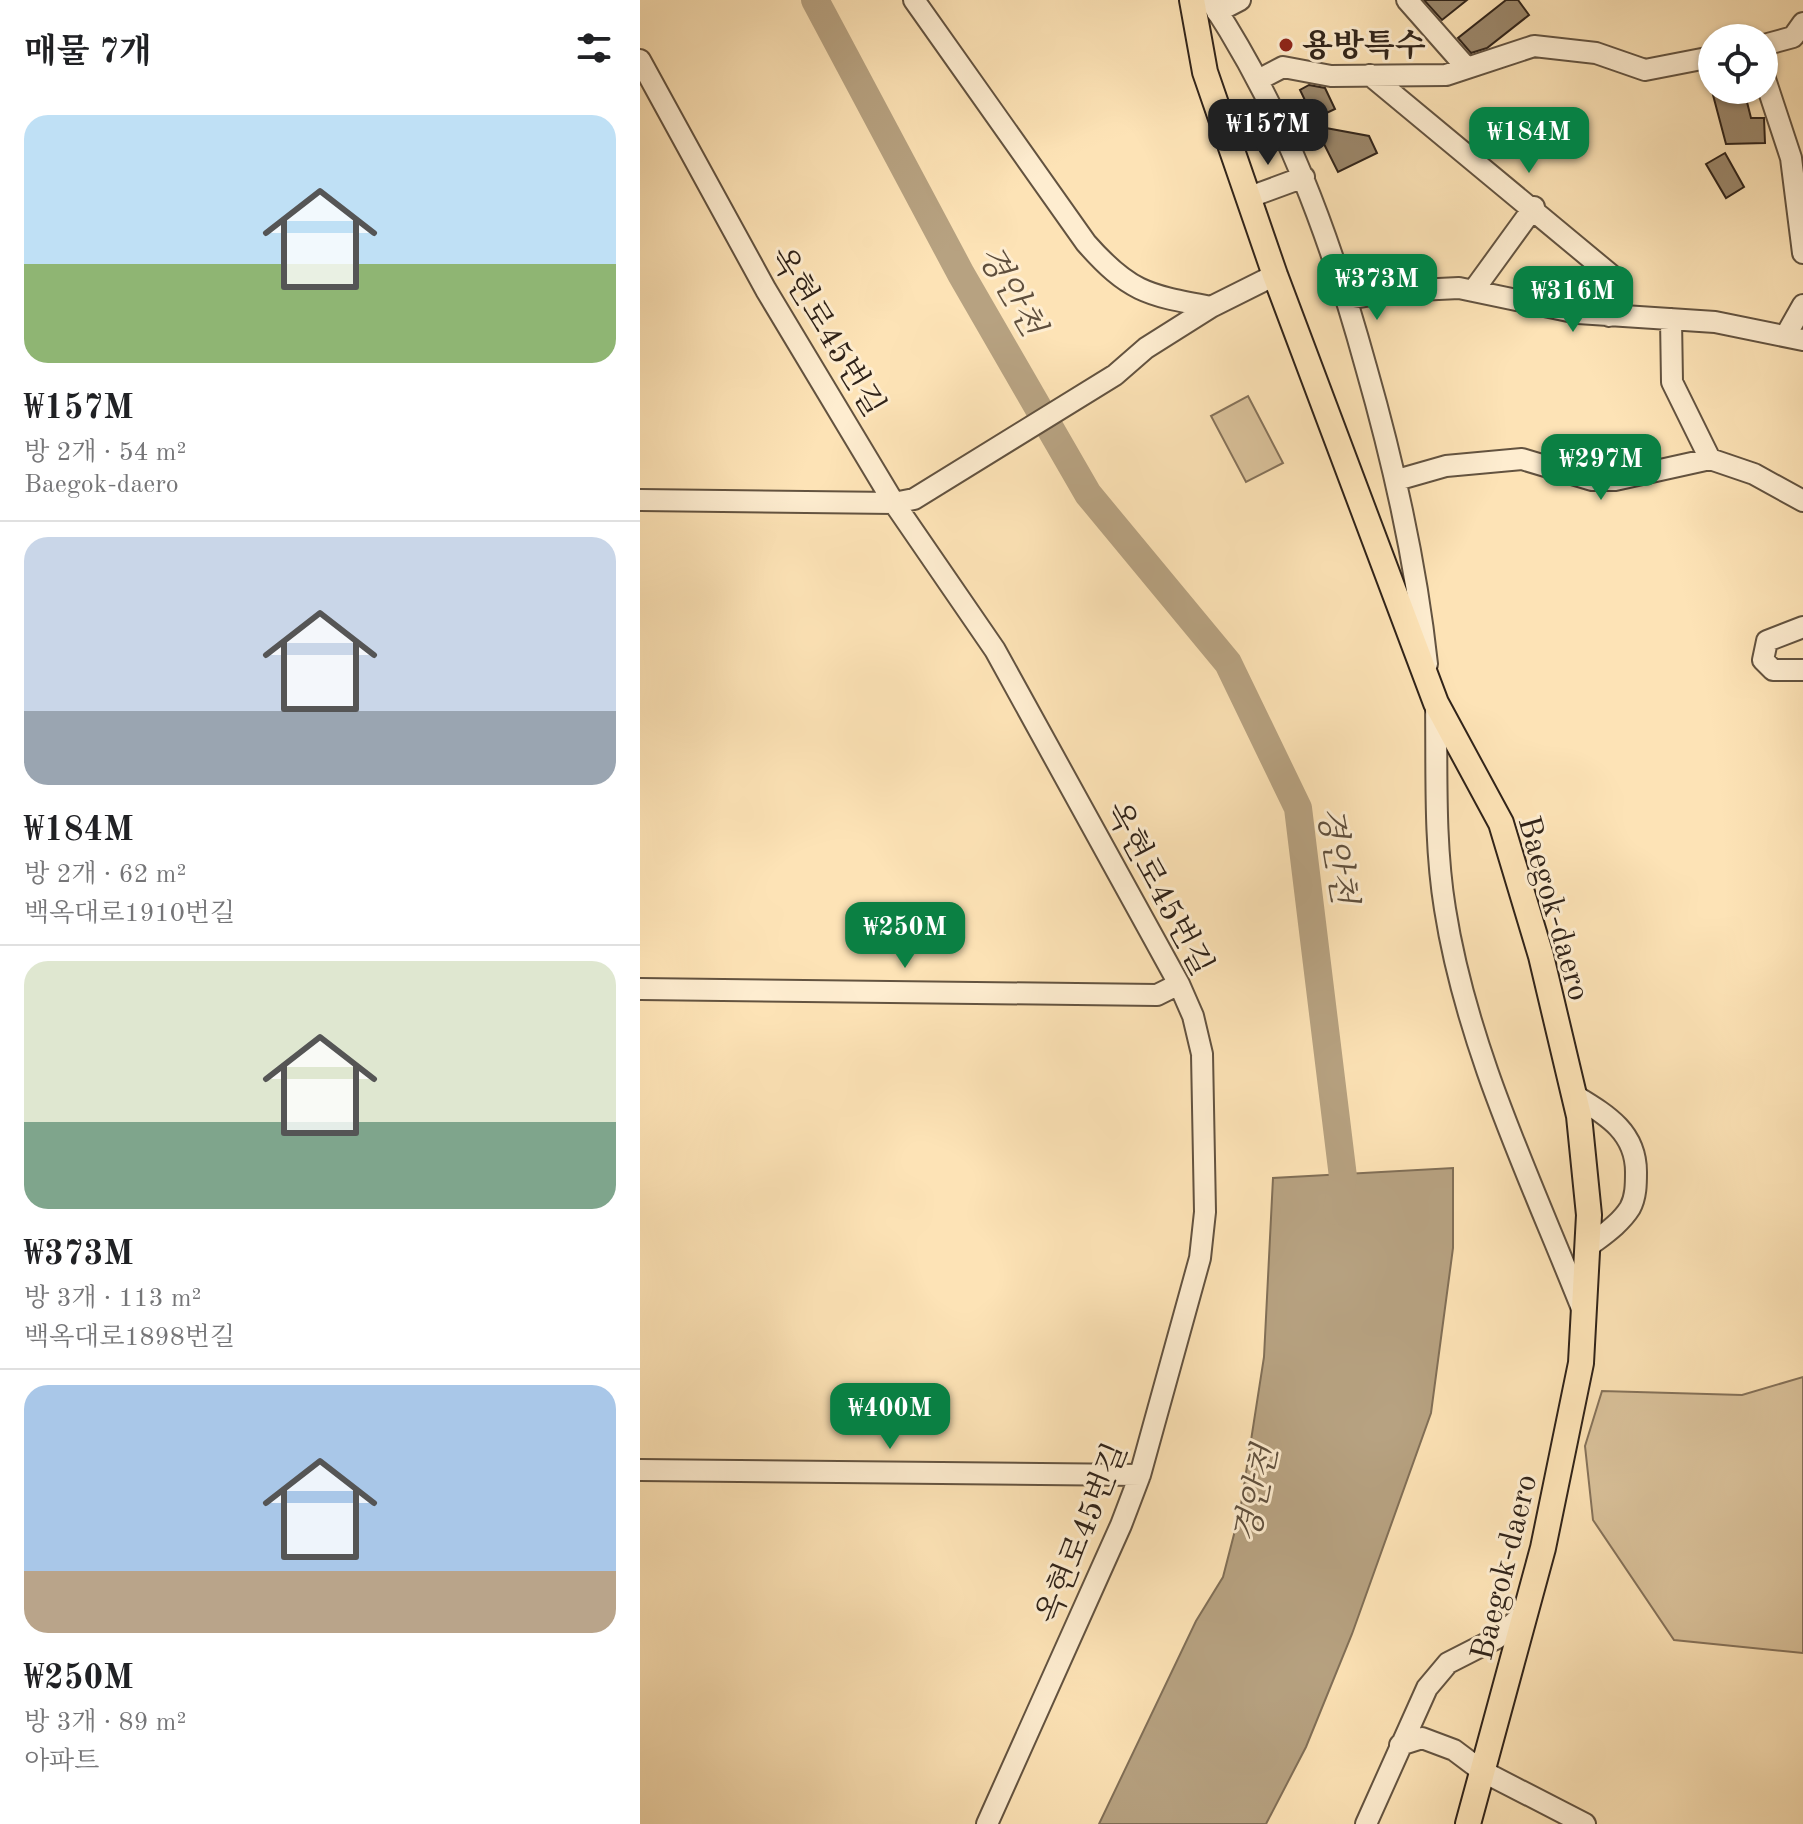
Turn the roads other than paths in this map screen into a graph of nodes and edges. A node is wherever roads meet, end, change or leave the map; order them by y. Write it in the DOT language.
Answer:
graph roads {
  1 [pos="914,0"];
  2 [pos="1192,0"];
  3 [pos="1240,0"];
  4 [pos="1407,0"];
  5 [pos="1214,6"];
  6 [pos="1803,23"];
  7 [pos="1778,41"];
  8 [pos="640,60"];
  9 [pos="1698,60"];
  10 [pos="1466,67"];
  11 [pos="1370,75"];
  12 [pos="1260,79"];
  13 [pos="1773,104"];
  14 [pos="1304,177"];
  15 [pos="1247,198"];
  16 [pos="1534,207"];
  17 [pos="1803,253"];
  18 [pos="1275,275"];
  19 [pos="1473,291"];
  20 [pos="1347,299"];
  21 [pos="1803,305"];
  22 [pos="1211,307"];
  23 [pos="1609,316"];
  24 [pos="1671,319"];
  25 [pos="1794,338"];
  26 [pos="1710,459"];
  27 [pos="1397,480"];
  28 [pos="640,500"];
  29 [pos="1803,501"];
  30 [pos="894,503"];
  31 [pos="1803,627"];
  32 [pos="1803,670"];
  33 [pos="1432,693"];
  34 [pos="1179,984"];
  35 [pos="640,989"];
  36 [pos="1574,1095"];
  37 [pos="1589,1246"];
  38 [pos="1585,1316"];
  39 [pos="640,1470"];
  40 [pos="1140,1475"];
  41 [pos="1526,1612"];
  42 [pos="1400,1745"];
  43 [pos="1482,1771"];
  44 [pos="987,1824"];
  45 [pos="1366,1824"];
  46 [pos="1468,1824"];
  47 [pos="1585,1824"];
  1 -- 22 [label="street"];
  2 -- 15 [label="main road, Baegok-daero"];
  3 -- 5 [label="street"];
  4 -- 10 [label="street"];
  5 -- 12 [label="street"];
  6 -- 7 [label="street"];
  8 -- 30 [label="street, 옥현로45번길"];
  9 -- 10 [label="street"];
  10 -- 11 [label="street"];
  11 -- 12 [label="street"];
  11 -- 16 [label="street"];
  12 -- 14 [label="street"];
  13 -- 17 [label="street"];
  14 -- 15 [label="street"];
  14 -- 20 [label="street"];
  15 -- 18 [label="main road, Baegok-daero"];
  16 -- 19 [label="street"];
  16 -- 23 [label="street"];
  18 -- 22 [label="street"];
  18 -- 33 [label="main road, Baegok-daero"];
  19 -- 20 [label="street"];
  19 -- 23 [label="street"];
  20 -- 27 [label="street"];
  21 -- 25 [label="street"];
  22 -- 30 [label="street"];
  23 -- 24 [label="street"];
  24 -- 25 [label="street"];
  24 -- 26 [label="street"];
  26 -- 27 [label="street"];
  26 -- 29 [label="street"];
  27 -- 33 [label="street"];
  28 -- 30 [label="street"];
  30 -- 34 [label="street, 옥현로45번길"];
  31 -- 32 [label="street"];
  33 -- 36 [label="main road, Baegok-daero"];
  33 -- 38 [label="street"];
  34 -- 35 [label="street"];
  34 -- 40 [label="street, 옥현로45번길"];
  36 -- 37 [label="main road, Baegok-daero"];
  36 -- 37 [label="street"];
  37 -- 38 [label="main road, Baegok-daero"];
  38 -- 41 [label="main road, Baegok-daero"];
  39 -- 40 [label="street"];
  40 -- 44 [label="street, 옥현로45번길"];
  41 -- 42 [label="street"];
  41 -- 43 [label="main road, Baegok-daero"];
  42 -- 43 [label="street"];
  42 -- 45 [label="street"];
  43 -- 46 [label="main road, Baegok-daero"];
  43 -- 47 [label="street"];
}
